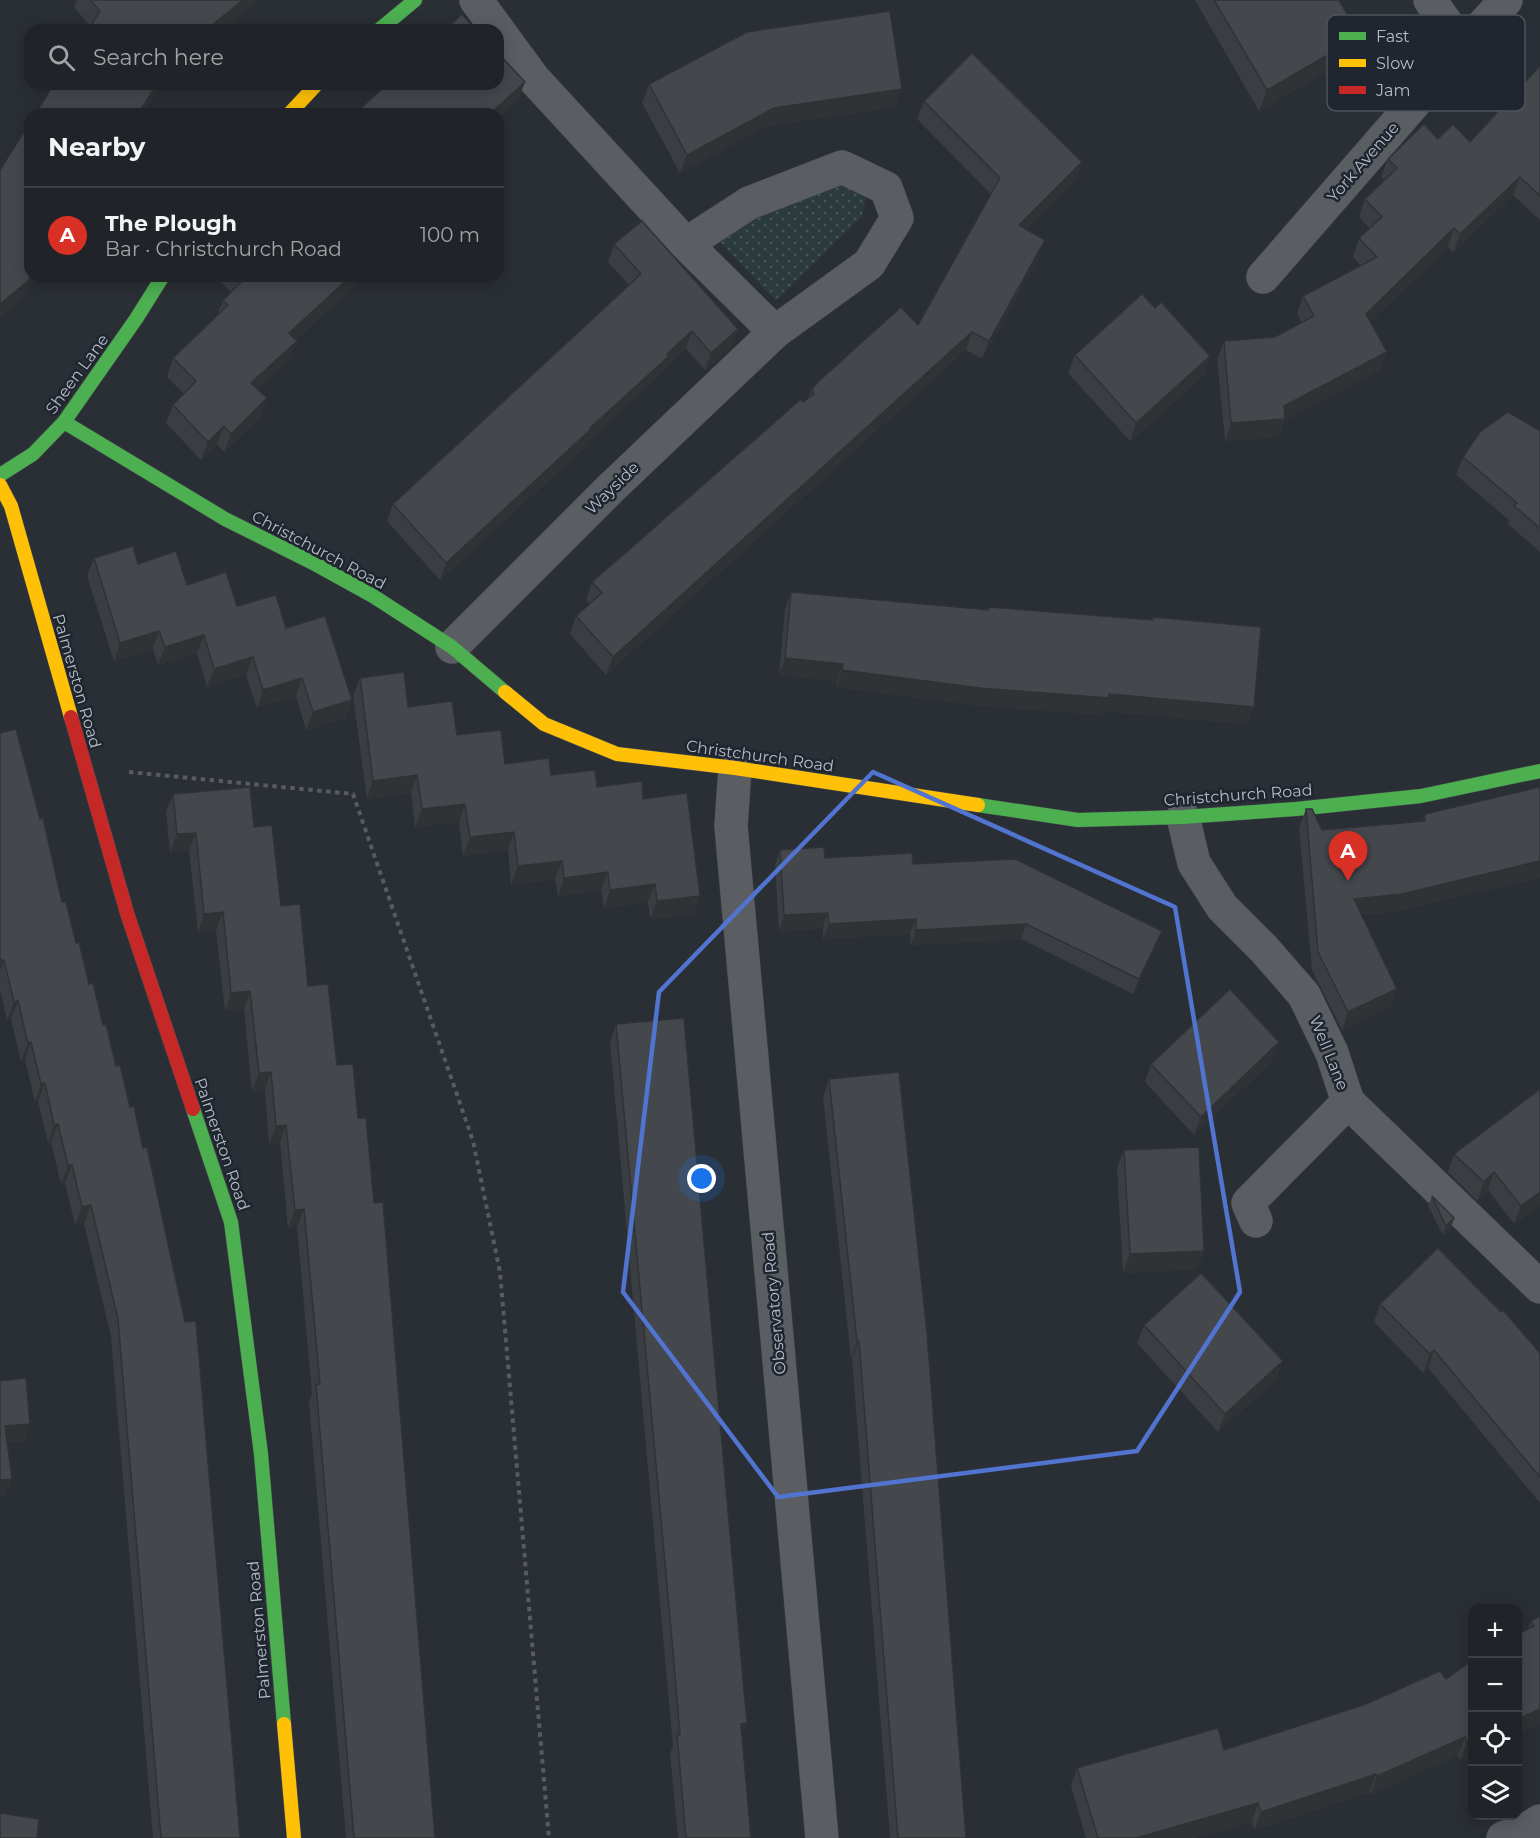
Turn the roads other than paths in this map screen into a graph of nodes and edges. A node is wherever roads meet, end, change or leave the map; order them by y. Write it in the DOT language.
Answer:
graph roads {
  1 [pos="415,0"];
  2 [pos="476,0"];
  3 [pos="1430,0"];
  4 [pos="1506,0"];
  5 [pos="1441,15"];
  6 [pos="1492,15"];
  7 [pos="386,24"];
  8 [pos="494,24"];
  9 [pos="504,38"];
  10 [pos="312,90"];
  11 [pos="295,108"];
  12 [pos="1407,111"];
  13 [pos="686,244"];
  14 [pos="1263,277"];
  15 [pos="159,282"];
  16 [pos="775,332"];
  17 [pos="64,422"];
  18 [pos="0,475"];
  19 [pos="0,485"];
  20 [pos="452,646"];
  21 [pos="735,768"];
  22 [pos="1540,771"];
  23 [pos="1183,817"];
  24 [pos="1348,1102"];
  25 [pos="1256,1221"];
  26 [pos="1540,1287"];
  27 [pos="1540,1821"];
  28 [pos="294,1838"];
  29 [pos="822,1838"];
  30 [pos="1503,1838"];
  1 -- 7 [label="street"];
  2 -- 8 [label="street"];
  3 -- 5 [label="street"];
  4 -- 6 [label="street, York Avenue"];
  9 -- 13 [label="street"];
  10 -- 11 [label="street"];
  12 -- 14 [label="street, York Avenue"];
  13 -- 16 [label="street"];
  13 -- 16 [label="street, Wayside"];
  15 -- 17 [label="street, Sheen Lane"];
  16 -- 20 [label="street, Wayside"];
  17 -- 18 [label="street, Sheen Lane"];
  17 -- 20 [label="street, Christchurch Road"];
  19 -- 28 [label="street, Palmerston Road"];
  20 -- 21 [label="street, Christchurch Road"];
  21 -- 23 [label="street, Christchurch Road"];
  21 -- 29 [label="street, Observatory Road"];
  22 -- 23 [label="street, Christchurch Road"];
  23 -- 24 [label="street, Well Lane"];
  24 -- 25 [label="street"];
  24 -- 26 [label="street, Well Lane"];
  27 -- 30 [label="street"];
}
